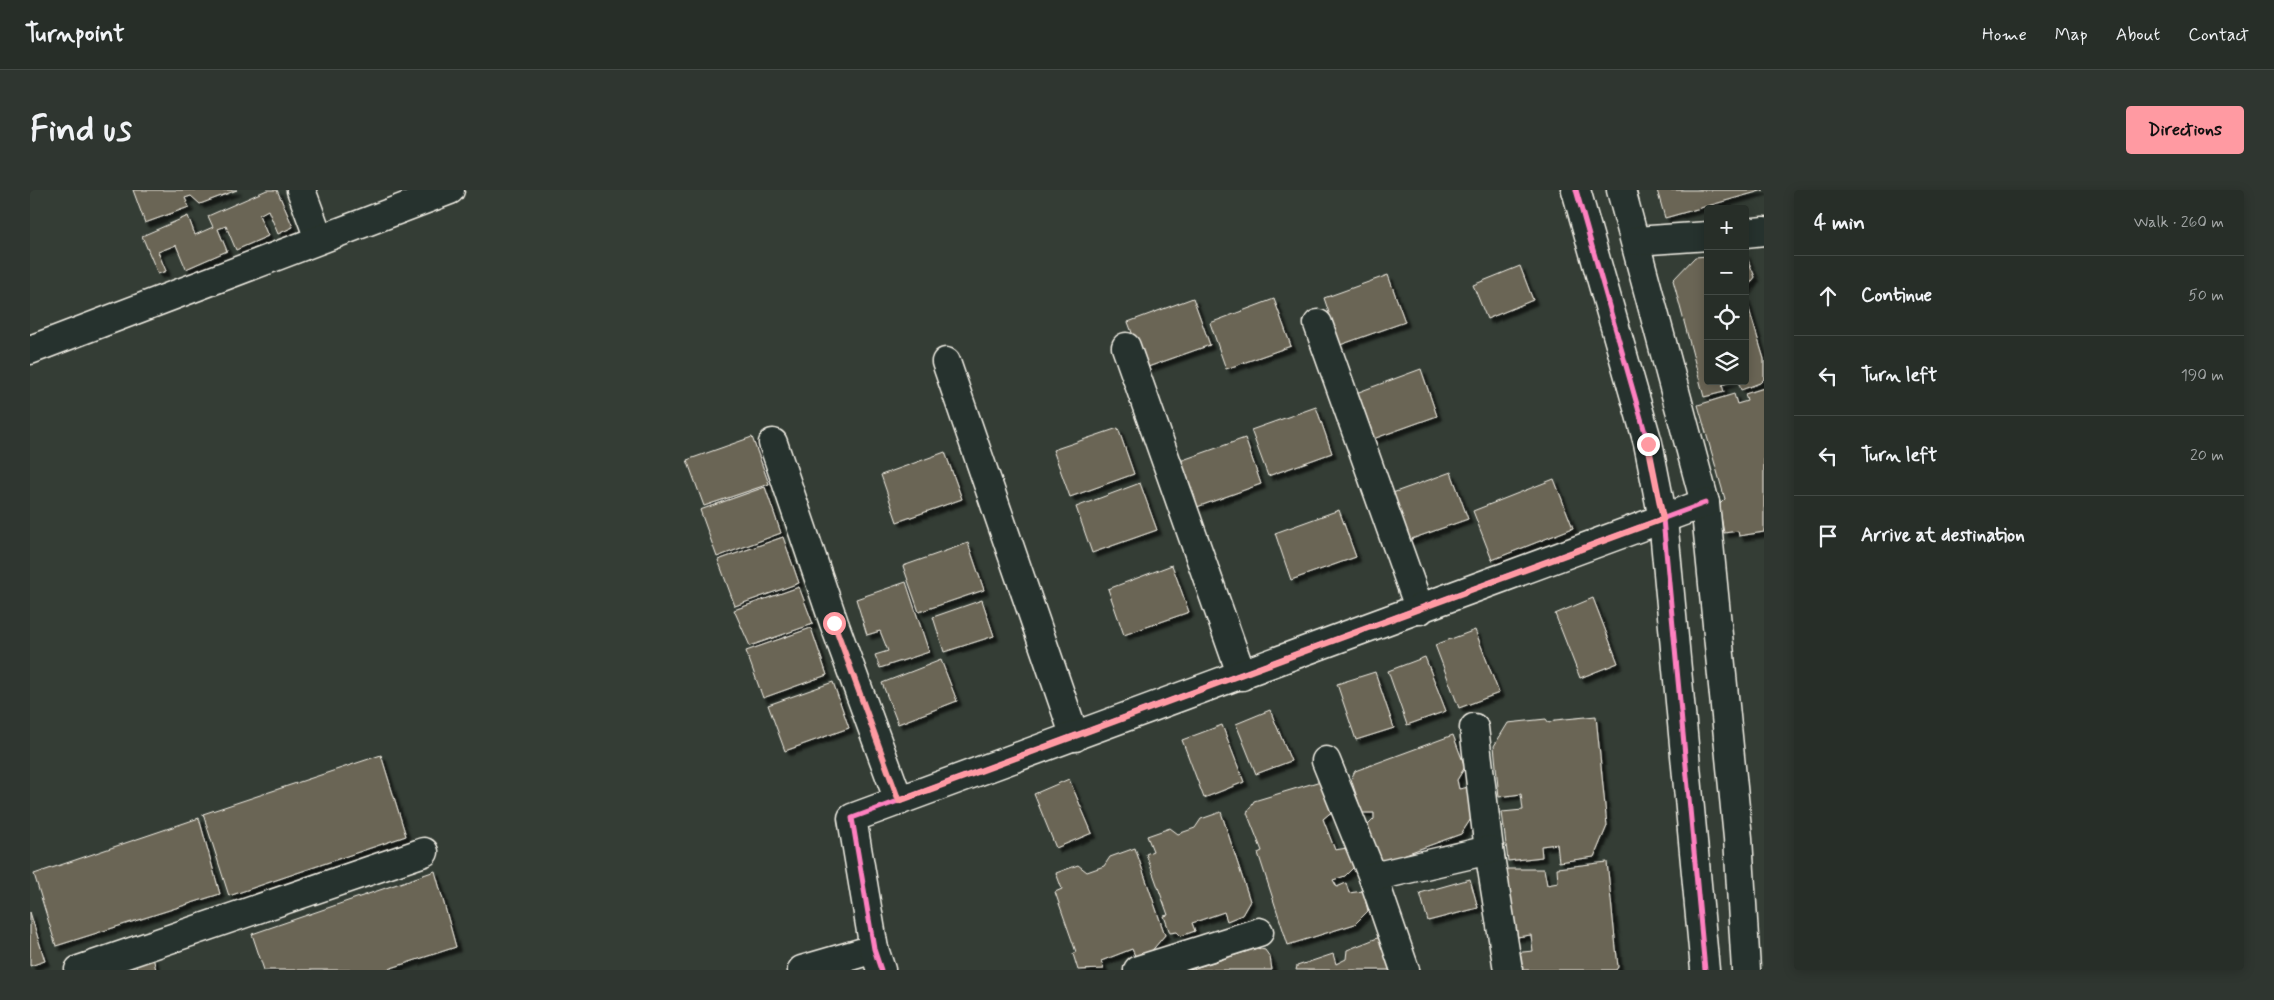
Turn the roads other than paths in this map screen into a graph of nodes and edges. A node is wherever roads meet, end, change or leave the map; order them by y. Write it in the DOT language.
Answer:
graph roads {
  1 [pos="302,190"];
  2 [pos="1576,190"];
  3 [pos="1622,190"];
  4 [pos="442,191"];
  5 [pos="1764,231"];
  6 [pos="1749,233"];
  7 [pos="1704,236"];
  8 [pos="319,239"];
  9 [pos="1636,241"];
  10 [pos="1318,324"];
  11 [pos="1126,347"];
  12 [pos="30,350"];
  13 [pos="946,362"];
  14 [pos="773,443"];
  15 [pos="1705,503"];
  16 [pos="1663,519"];
  17 [pos="1420,610"];
  18 [pos="1242,676"];
  19 [pos="1474,728"];
  20 [pos="1075,737"];
  21 [pos="1326,761"];
  22 [pos="899,801"];
  23 [pos="1489,850"];
  24 [pos="424,852"];
  25 [pos="1373,878"];
  26 [pos="1260,932"];
  27 [pos="878,959"];
  28 [pos="79,970"];
  29 [pos="802,970"];
  30 [pos="1138,970"];
  31 [pos="1405,970"];
  32 [pos="1508,970"];
  33 [pos="1705,970"];
  34 [pos="1746,970"];
  1 -- 8 [label="street"];
  2 -- 16 [label="street"];
  3 -- 9 [label="street"];
  4 -- 8 [label="street"];
  5 -- 6 [label="street"];
  7 -- 9 [label="street"];
  8 -- 12 [label="street"];
  9 -- 15 [label="street"];
  10 -- 17 [label="street"];
  11 -- 18 [label="street"];
  13 -- 20 [label="street"];
  14 -- 22 [label="street"];
  15 -- 16 [label="street"];
  15 -- 34 [label="street"];
  16 -- 17 [label="street"];
  16 -- 33 [label="street"];
  17 -- 18 [label="street"];
  18 -- 20 [label="street"];
  19 -- 23 [label="street"];
  20 -- 22 [label="street"];
  21 -- 25 [label="street"];
  22 -- 27 [label="street"];
  23 -- 25 [label="street"];
  23 -- 32 [label="street"];
  24 -- 28 [label="street"];
  25 -- 31 [label="street"];
  26 -- 30 [label="street"];
  27 -- 29 [label="street"];
}
